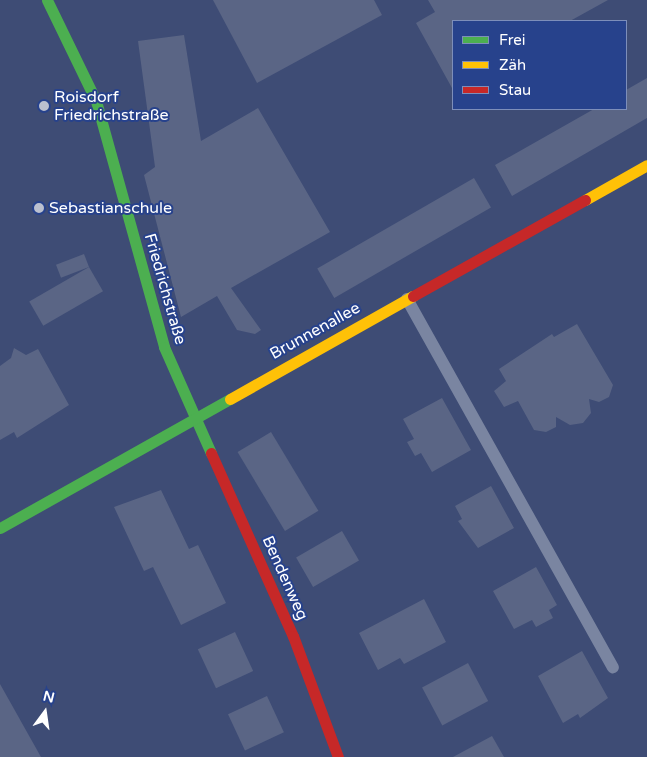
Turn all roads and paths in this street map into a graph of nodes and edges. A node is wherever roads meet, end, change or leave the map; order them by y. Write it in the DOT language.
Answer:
graph roads {
  1 [pos="47,0"];
  2 [pos="647,165"];
  3 [pos="407,299"];
  4 [pos="195,416"];
  5 [pos="0,528"];
  6 [pos="613,667"];
  7 [pos="338,757"];
  1 -- 4 [label="street, Friedrichstraße"];
  2 -- 3 [label="street, Brunnenallee"];
  3 -- 4 [label="street, Brunnenallee"];
  3 -- 6 [label="lane"];
  4 -- 5 [label="street, Brunnenallee"];
  4 -- 7 [label="street, Bendenweg"];
}
